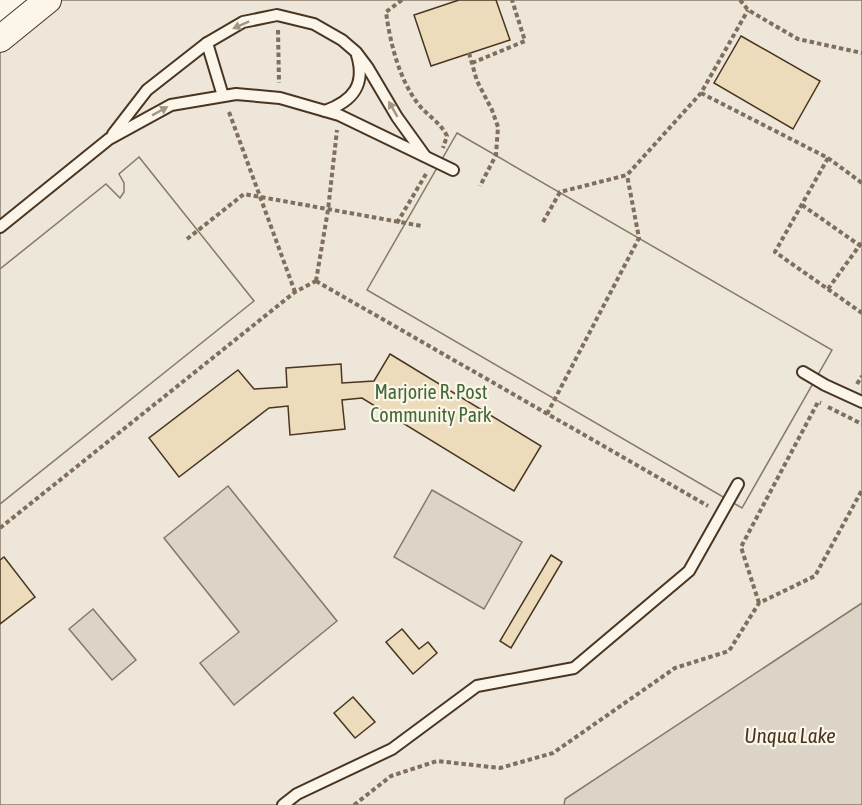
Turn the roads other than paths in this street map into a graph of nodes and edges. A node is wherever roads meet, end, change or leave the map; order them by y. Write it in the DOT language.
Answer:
graph roads {
  1 [pos="48,0"];
  2 [pos="0,39"];
  3 [pos="207,43"];
  4 [pos="357,52"];
  5 [pos="223,96"];
  6 [pos="324,111"];
  7 [pos="109,139"];
  8 [pos="426,157"];
  9 [pos="453,170"];
  10 [pos="0,227"];
  11 [pos="803,372"];
  12 [pos="862,402"];
  13 [pos="738,484"];
  14 [pos="283,805"];
  1 -- 2 [label="street"];
  4 -- 3 [label="lane, one-way"];
  3 -- 5 [label="lane"];
  3 -- 7 [label="lane"];
  4 -- 6 [label="lane"];
  8 -- 4 [label="lane, one-way"];
  5 -- 6 [label="lane"];
  7 -- 5 [label="lane, one-way"];
  6 -- 8 [label="lane"];
  7 -- 10 [label="lane"];
  8 -- 9 [label="lane"];
  11 -- 12 [label="lane"];
  13 -- 14 [label="lane"];
}
